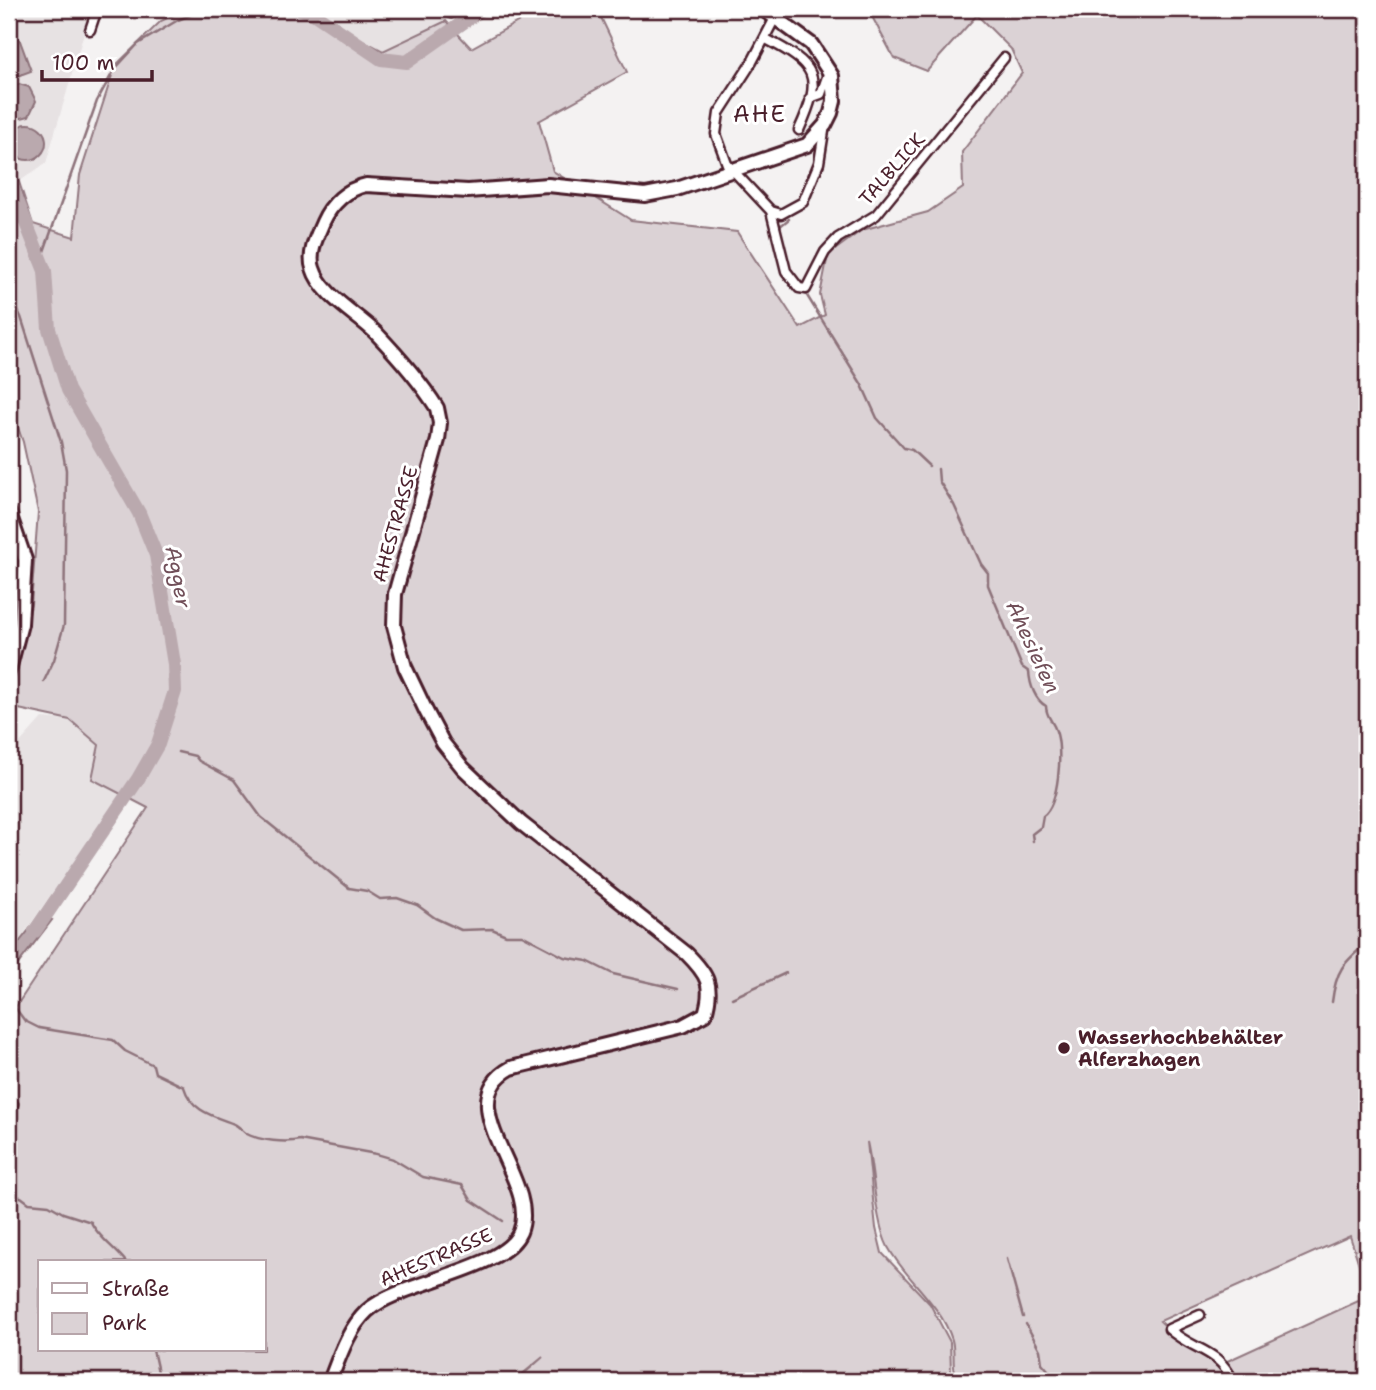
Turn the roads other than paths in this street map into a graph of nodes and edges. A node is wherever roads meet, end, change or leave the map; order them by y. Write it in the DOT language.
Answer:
graph roads {
  1 [pos="97,9"];
  2 [pos="763,9"];
  3 [pos="776,16"];
  4 [pos="90,30"];
  5 [pos="766,39"];
  6 [pos="1004,58"];
  7 [pos="829,70"];
  8 [pos="810,98"];
  9 [pos="825,125"];
  10 [pos="799,130"];
  11 [pos="736,170"];
  12 [pos="771,211"];
  13 [pos="9,513"];
  14 [pos="9,670"];
  15 [pos="1200,1315"];
  16 [pos="330,1381"];
  17 [pos="1233,1381"];
  1 -- 4 [label="street"];
  2 -- 3 [label="main road"];
  3 -- 5 [label="street, TALBLICK"];
  3 -- 7 [label="main road"];
  5 -- 8 [label="street"];
  5 -- 11 [label="street, TALBLICK"];
  6 -- 12 [label="street, TALBLICK"];
  7 -- 8 [label="street"];
  7 -- 9 [label="main road"];
  8 -- 10 [label="street"];
  9 -- 11 [label="main road, AHESTRASSE"];
  9 -- 12 [label="street"];
  11 -- 12 [label="street, TALBLICK"];
  11 -- 16 [label="main road, AHESTRASSE"];
  13 -- 14 [label="main road"];
  15 -- 17 [label="street"];
}
